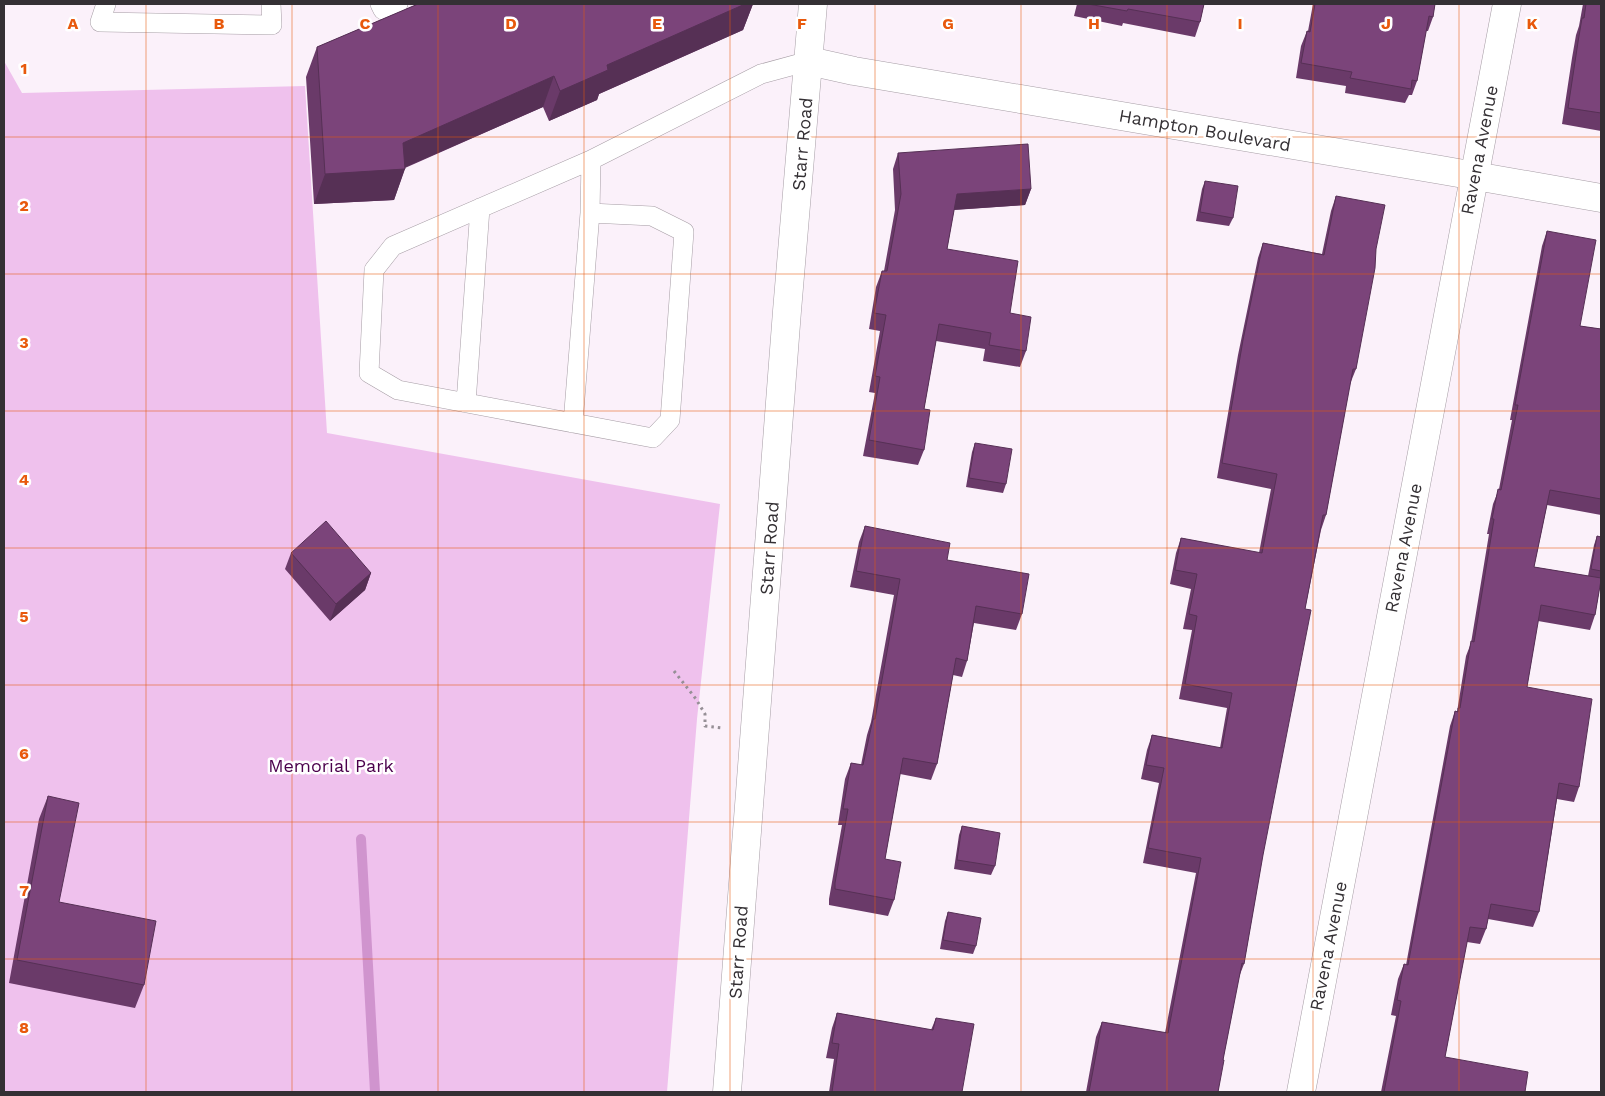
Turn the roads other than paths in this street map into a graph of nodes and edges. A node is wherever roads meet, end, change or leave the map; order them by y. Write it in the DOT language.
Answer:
graph roads {
  1 [pos="106,4"];
  2 [pos="271,4"];
  3 [pos="380,4"];
  4 [pos="398,4"];
  5 [pos="813,4"];
  6 [pos="1506,4"];
  7 [pos="809,61"];
  8 [pos="591,160"];
  9 [pos="1474,176"];
  10 [pos="1601,198"];
  11 [pos="480,208"];
  12 [pos="590,213"];
  13 [pos="466,403"];
  14 [pos="573,423"];
  15 [pos="727,1092"];
  16 [pos="1301,1092"];
  1 -- 2 [label="lane"];
  3 -- 4 [label="lane"];
  5 -- 7 [label="street, Starr Road"];
  6 -- 9 [label="street, Ravena Avenue"];
  7 -- 8 [label="lane"];
  7 -- 9 [label="street, Hampton Boulevard"];
  7 -- 15 [label="street, Starr Road"];
  8 -- 11 [label="lane"];
  8 -- 12 [label="lane"];
  9 -- 10 [label="street, Hampton Boulevard"];
  9 -- 16 [label="street, Ravena Avenue"];
  11 -- 13 [label="lane"];
  11 -- 13 [label="lane"];
  12 -- 14 [label="lane"];
  12 -- 14 [label="lane"];
  13 -- 14 [label="lane"];
}
